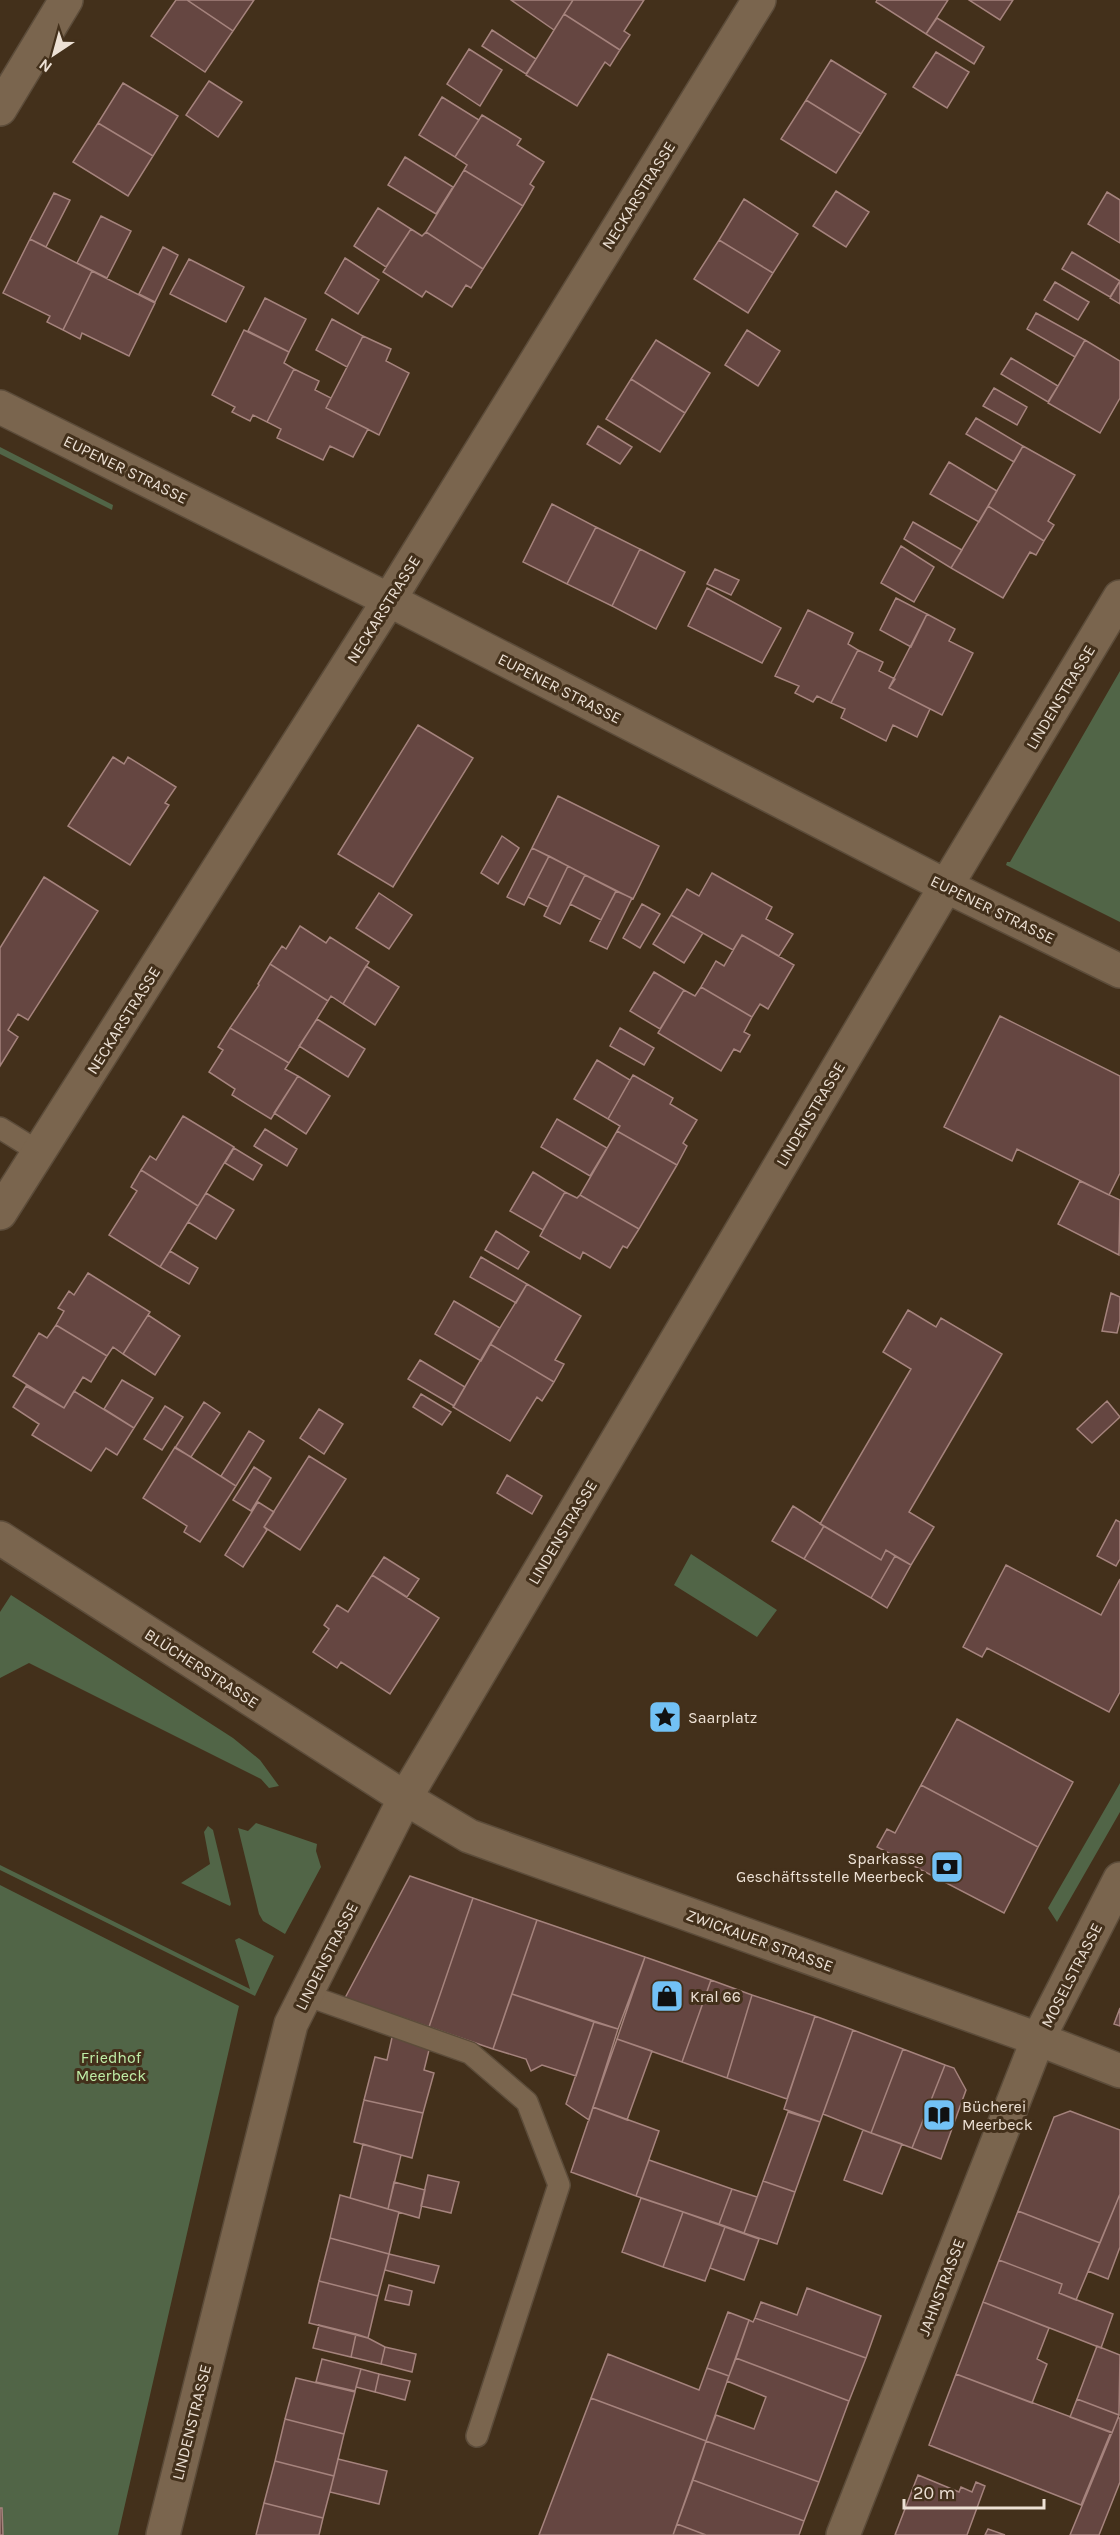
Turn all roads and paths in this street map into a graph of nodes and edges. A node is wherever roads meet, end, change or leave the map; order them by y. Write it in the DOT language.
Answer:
graph roads {
  1 [pos="66,0"];
  2 [pos="759,0"];
  3 [pos="0,109"];
  4 [pos="0,407"];
  5 [pos="1120,597"];
  6 [pos="390,600"];
  7 [pos="946,886"];
  8 [pos="1120,971"];
  9 [pos="0,1128"];
  10 [pos="39,1152"];
  11 [pos="0,1213"];
  12 [pos="0,1538"];
  13 [pos="405,1798"];
  14 [pos="1120,1879"];
  15 [pos="306,1995"];
  16 [pos="1038,2039"];
  17 [pos="1120,2071"];
  18 [pos="477,2436"];
  19 [pos="163,2535"];
  20 [pos="843,2535"];
  1 -- 3 [label="street"];
  2 -- 6 [label="street, NECKARSTRASSE"];
  4 -- 6 [label="street, EUPENER STRASSE"];
  5 -- 7 [label="street, LINDENSTRASSE"];
  6 -- 7 [label="street, EUPENER STRASSE"];
  6 -- 10 [label="street, NECKARSTRASSE"];
  7 -- 8 [label="street, EUPENER STRASSE"];
  7 -- 13 [label="street, LINDENSTRASSE"];
  9 -- 10 [label="lane"];
  10 -- 11 [label="street, NECKARSTRASSE"];
  12 -- 13 [label="street, BLÜCHERSTRASSE"];
  13 -- 15 [label="street, LINDENSTRASSE"];
  13 -- 16 [label="street, ZWICKAUER STRASSE"];
  14 -- 16 [label="street, MOSELSTRASSE"];
  15 -- 18 [label="lane"];
  15 -- 19 [label="street, LINDENSTRASSE"];
  16 -- 17 [label="street, ZWICKAUER STRASSE"];
  16 -- 20 [label="street, JAHNSTRASSE"];
}
